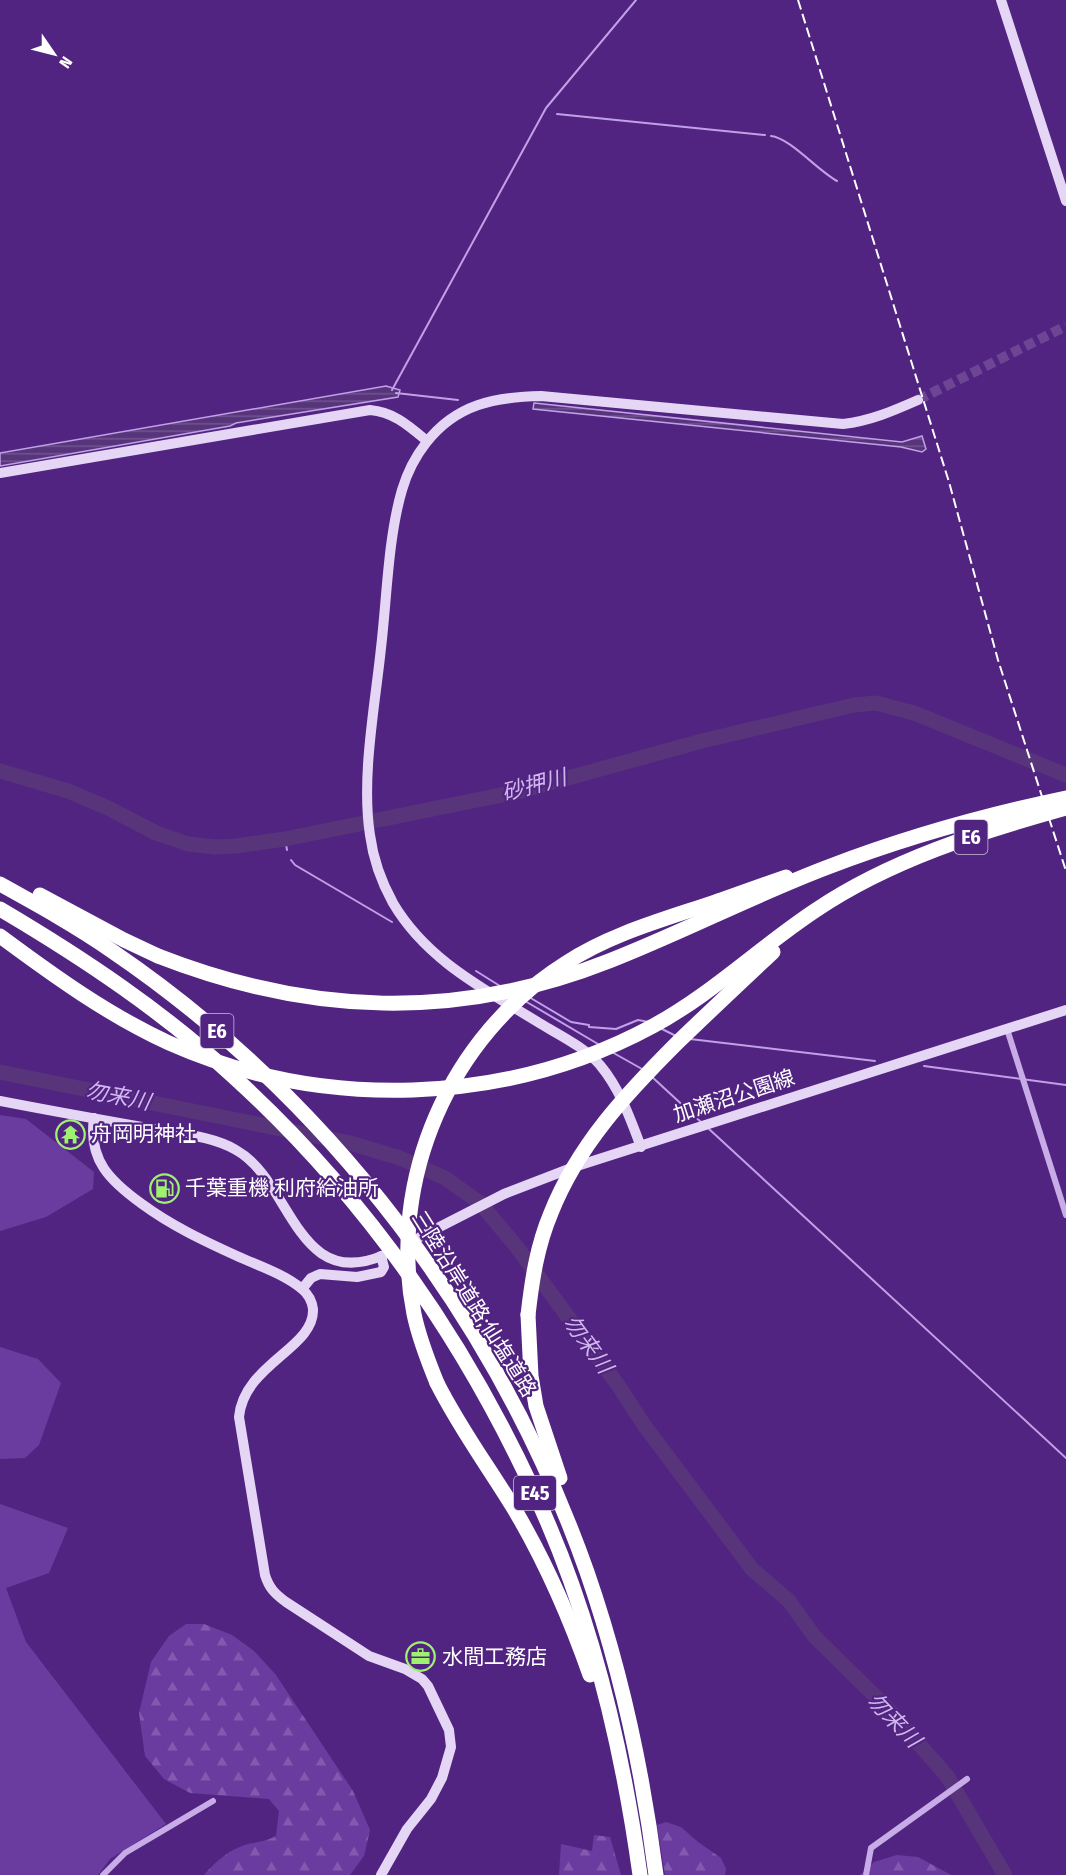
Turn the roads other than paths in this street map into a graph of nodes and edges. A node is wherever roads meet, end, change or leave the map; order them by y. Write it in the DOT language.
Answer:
graph roads {
  1 [pos="1001,0"];
  2 [pos="1066,201"];
  3 [pos="918,400"];
  4 [pos="427,441"];
  5 [pos="0,473"];
  6 [pos="1066,798"];
  7 [pos="1066,808"];
  8 [pos="935,830"];
  9 [pos="880,874"];
  10 [pos="0,875"];
  11 [pos="0,884"];
  12 [pos="0,909"];
  13 [pos="0,936"];
  14 [pos="1066,1010"];
  15 [pos="1007,1029"];
  16 [pos="4,1102"];
  17 [pos="94,1118"];
  18 [pos="641,1147"];
  19 [pos="1066,1215"];
  20 [pos="397,1221"];
  21 [pos="420,1237"];
  22 [pos="384,1252"];
  23 [pos="302,1289"];
  24 [pos="587,1571"];
  25 [pos="621,1768"];
  26 [pos="967,1779"];
  27 [pos="213,1801"];
  28 [pos="103,1875"];
  29 [pos="381,1875"];
  30 [pos="640,1875"];
  31 [pos="656,1875"];
  32 [pos="866,1875"];
  1 -- 2 [label="street"];
  3 -- 4 [label="street"];
  4 -- 5 [label="street"];
  4 -- 18 [label="street"];
  6 -- 8 [label="highway, E6, bridge"];
  7 -- 9 [label="highway, E6, bridge"];
  8 -- 10 [label="highway, bridge"];
  8 -- 25 [label="highway, bridge"];
  9 -- 13 [label="highway, bridge"];
  9 -- 24 [label="highway, bridge"];
  11 -- 20 [label="highway, 三陸沿岸道路;仙塩道路 / E6, bridge"];
  12 -- 22 [label="highway, 三陸沿岸道路;仙塩道路 / E6, bridge"];
  14 -- 15 [label="street, 加瀬沼公園線"];
  15 -- 18 [label="street, 加瀬沼公園線"];
  15 -- 19 [label="street"];
  16 -- 17 [label="street"];
  17 -- 22 [label="street"];
  17 -- 23 [label="street"];
  18 -- 21 [label="street, 加瀬沼公園線"];
  20 -- 24 [label="highway, 三陸沿岸道路;仙塩道路 / E45"];
  22 -- 23 [label="street"];
  22 -- 25 [label="highway, 三陸沿岸道路;仙塩道路 / E45"];
  23 -- 29 [label="street"];
  24 -- 31 [label="highway, 三陸沿岸道路;仙塩道路 / E45"];
  25 -- 30 [label="highway, 三陸沿岸道路;仙塩道路 / E45"];
  26 -- 32 [label="street"];
  27 -- 28 [label="street"];
}
